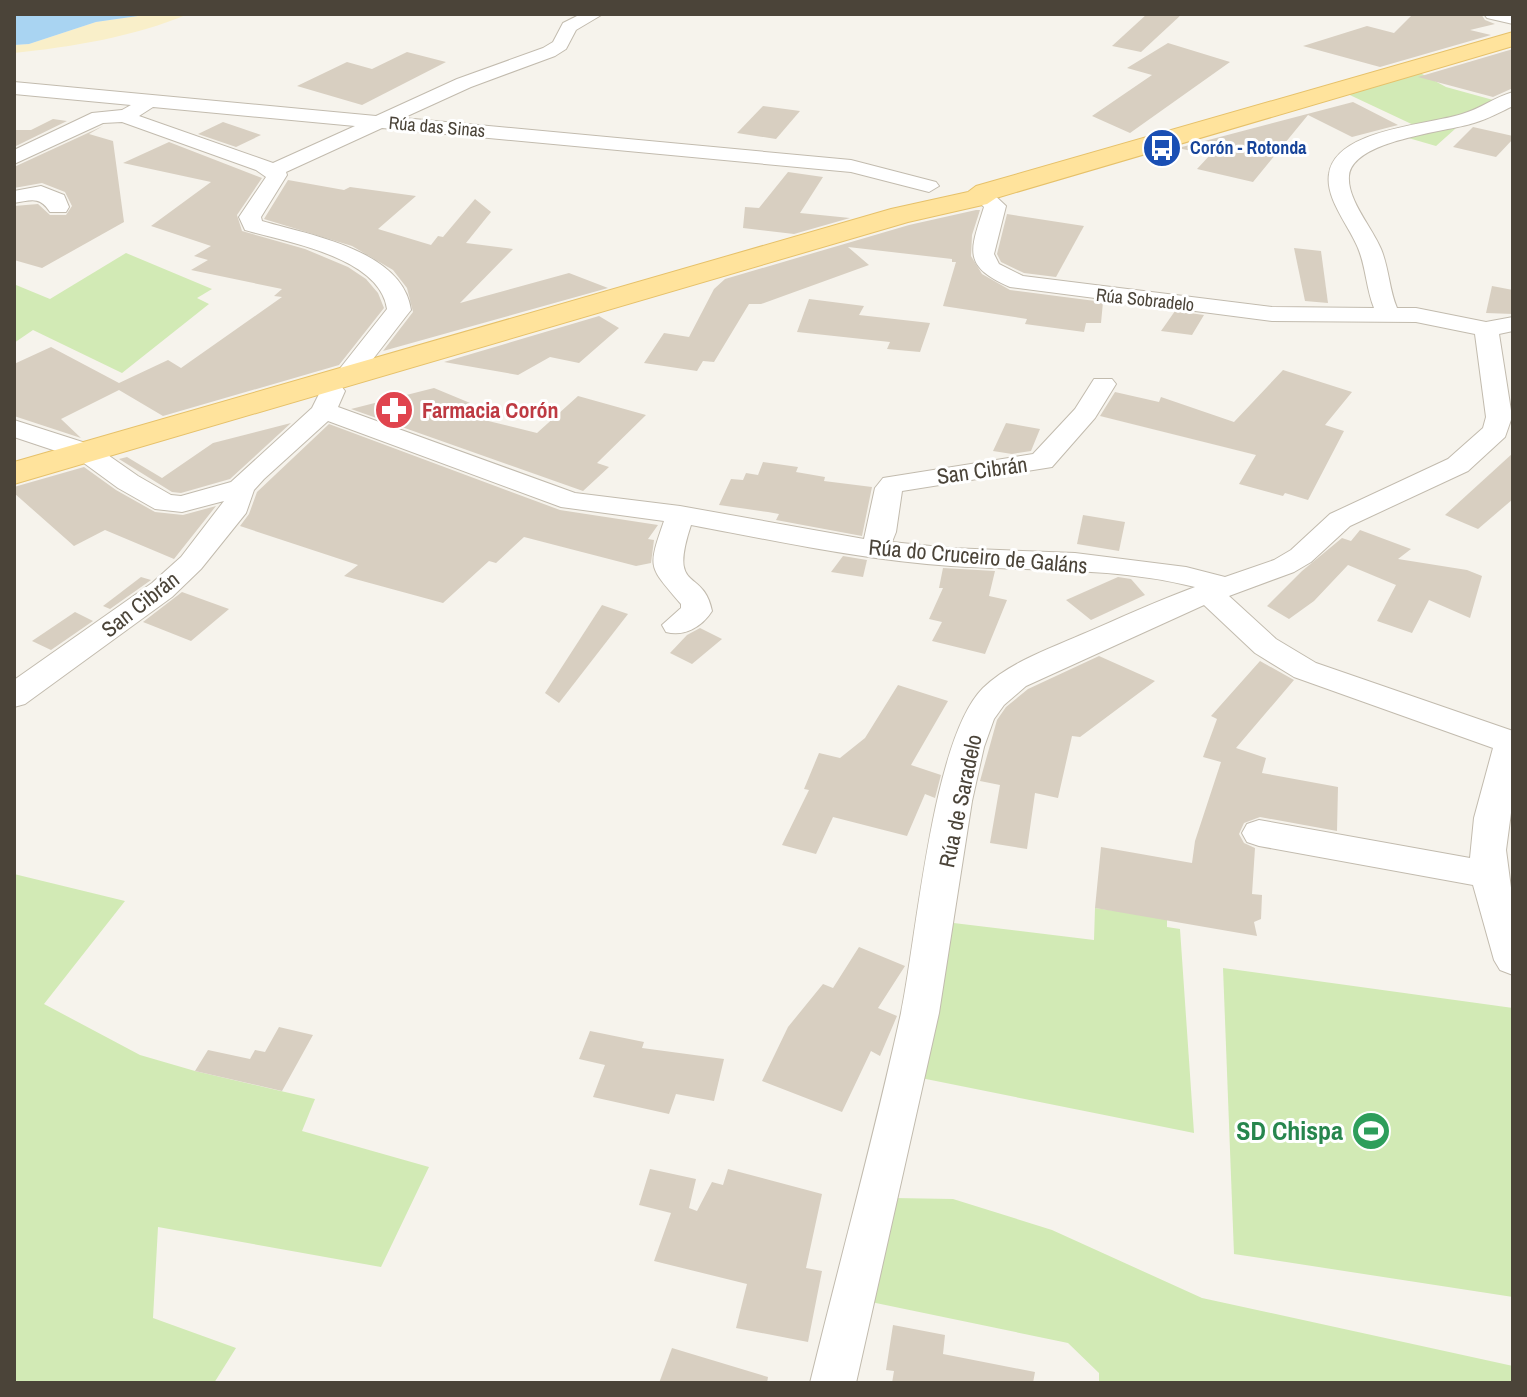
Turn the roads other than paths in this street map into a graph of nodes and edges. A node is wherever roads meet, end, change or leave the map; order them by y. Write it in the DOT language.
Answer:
graph roads {
  1 [pos="594,14"];
  2 [pos="1493,14"];
  3 [pos="1513,34"];
  4 [pos="14,88"];
  5 [pos="1513,98"];
  6 [pos="150,100"];
  7 [pos="127,116"];
  8 [pos="383,122"];
  9 [pos="14,158"];
  10 [pos="272,171"];
  11 [pos="958,186"];
  12 [pos="14,197"];
  13 [pos="58,207"];
  14 [pos="1388,313"];
  15 [pos="1499,326"];
  16 [pos="1103,384"];
  17 [pos="335,389"];
  18 [pos="14,428"];
  19 [pos="86,452"];
  20 [pos="14,473"];
  21 [pos="241,488"];
  22 [pos="680,514"];
  23 [pos="874,549"];
  24 [pos="1219,590"];
  25 [pos="677,625"];
  26 [pos="14,696"];
  27 [pos="1512,742"];
  28 [pos="1259,833"];
  29 [pos="1490,875"];
  30 [pos="1513,960"];
  31 [pos="833,1383"];
  1 -- 8 [label="street"];
  2 -- 3 [label="street"];
  3 -- 11 [label="main road"];
  4 -- 6 [label="street, Rúa das Sinas"];
  5 -- 14 [label="street"];
  6 -- 7 [label="street"];
  6 -- 8 [label="street, Rúa das Sinas"];
  7 -- 9 [label="street"];
  7 -- 10 [label="street"];
  8 -- 10 [label="street"];
  8 -- 11 [label="street, Rúa das Sinas"];
  10 -- 17 [label="street, San Cibrán"];
  11 -- 14 [label="street, Rúa Sobradelo"];
  11 -- 17 [label="main road"];
  12 -- 13 [label="street"];
  14 -- 15 [label="street, Rúa Sobradelo"];
  15 -- 24 [label="street, Rúa de Saradelo"];
  16 -- 23 [label="street, San Cibrán"];
  17 -- 19 [label="main road"];
  17 -- 21 [label="street, San Cibrán"];
  17 -- 22 [label="street, Rúa do Cruceiro de Galáns"];
  18 -- 19 [label="street"];
  19 -- 20 [label="main road"];
  19 -- 21 [label="street"];
  21 -- 26 [label="street, San Cibrán"];
  22 -- 23 [label="street, Rúa do Cruceiro de Galáns"];
  22 -- 25 [label="street"];
  23 -- 24 [label="street, Rúa do Cruceiro de Galáns"];
  24 -- 27 [label="street"];
  24 -- 31 [label="street, Rúa de Saradelo"];
  27 -- 29 [label="street"];
  28 -- 29 [label="street"];
  29 -- 30 [label="street"];
}
